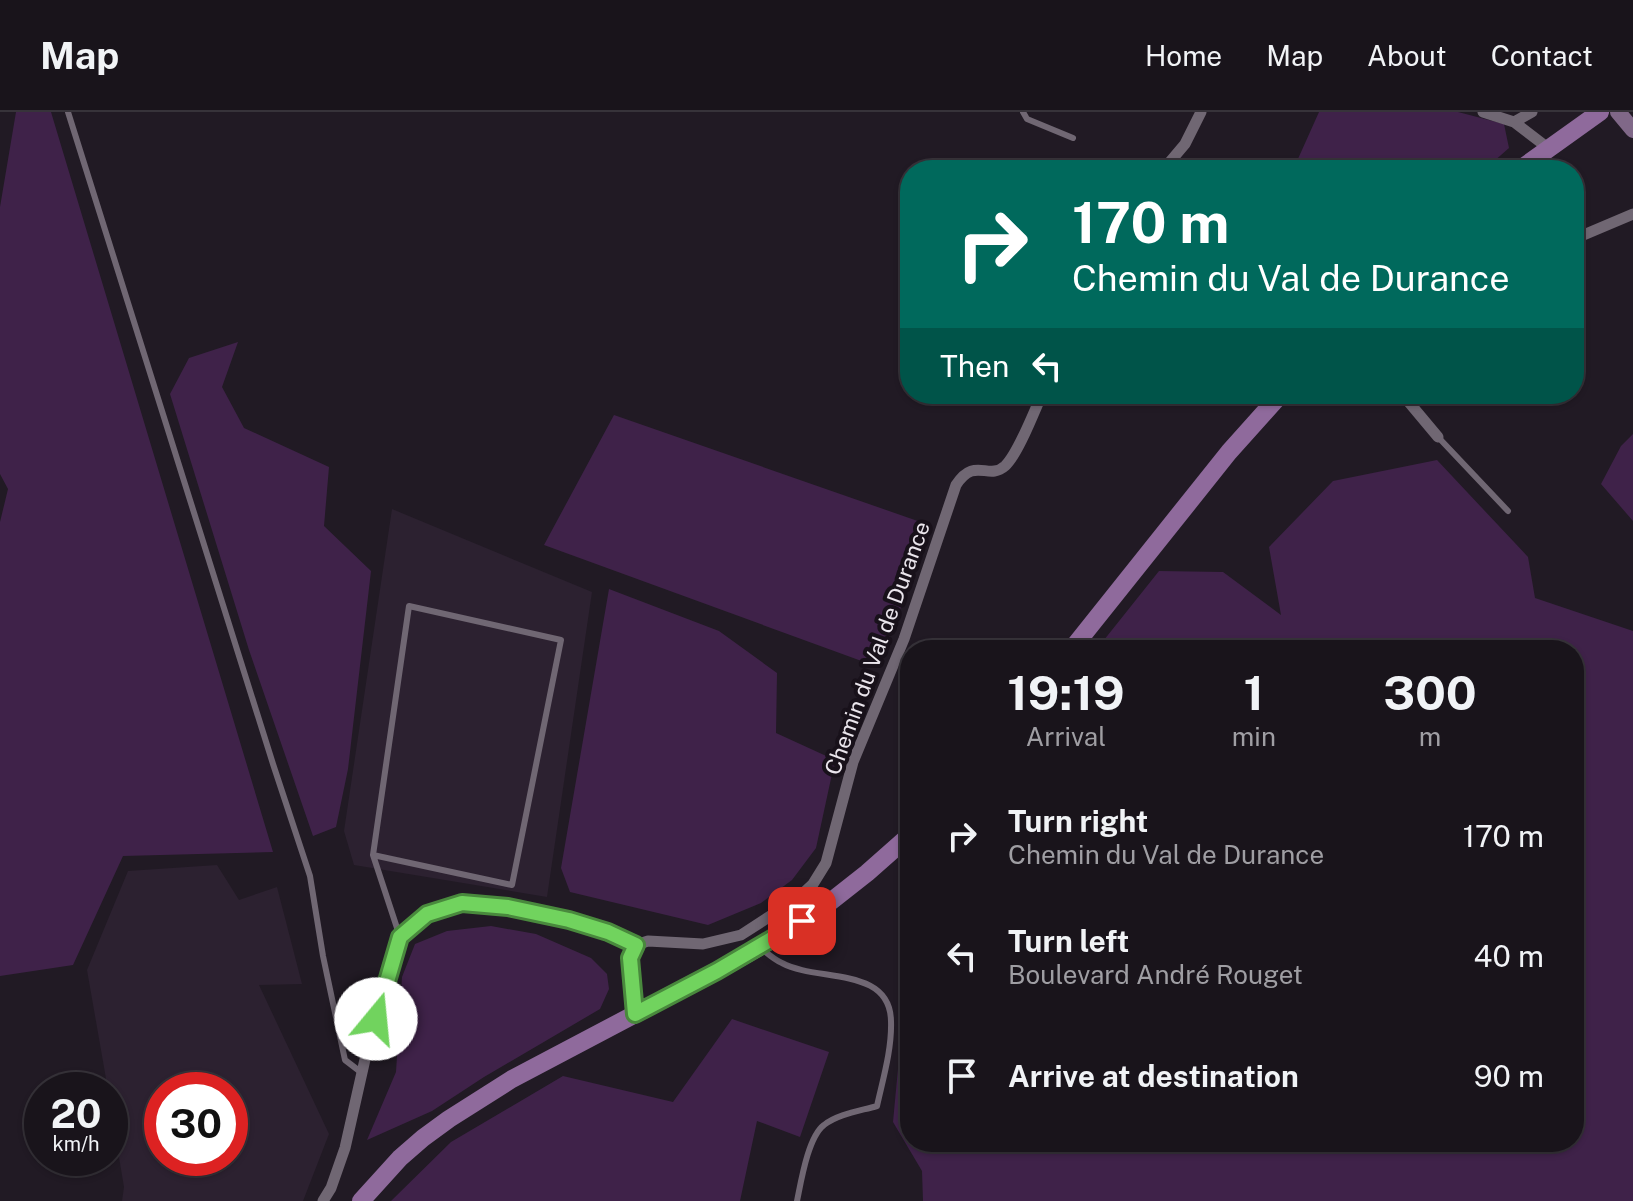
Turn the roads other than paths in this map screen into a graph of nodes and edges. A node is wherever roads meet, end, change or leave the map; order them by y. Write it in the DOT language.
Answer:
graph roads {
  1 [pos="68,112"];
  2 [pos="1023,112"];
  3 [pos="1201,112"];
  4 [pos="1483,112"];
  5 [pos="1532,112"];
  6 [pos="1600,112"];
  7 [pos="1618,112"];
  8 [pos="1514,122"];
  9 [pos="1633,130"];
  10 [pos="1073,138"];
  11 [pos="1548,148"];
  12 [pos="1171,160"];
  13 [pos="1532,160"];
  14 [pos="1633,214"];
  15 [pos="1584,235"];
  16 [pos="1037,404"];
  17 [pos="1272,404"];
  18 [pos="1410,404"];
  19 [pos="1438,437"];
  20 [pos="1508,511"];
  21 [pos="904,640"];
  22 [pos="1079,640"];
  23 [pos="900,649"];
  24 [pos="900,844"];
  25 [pos="373,855"];
  26 [pos="400,937"];
  27 [pos="636,945"];
  28 [pos="759,947"];
  29 [pos="635,1014"];
  30 [pos="362,1073"];
  31 [pos="323,1201"];
  32 [pos="361,1201"];
  33 [pos="797,1201"];
  1 -- 30 [label="lane"];
  2 -- 10 [label="lane"];
  3 -- 12 [label="street"];
  4 -- 8 [label="street"];
  5 -- 8 [label="street"];
  6 -- 11 [label="main road"];
  7 -- 9 [label="street"];
  8 -- 11 [label="street"];
  11 -- 13 [label="main road"];
  14 -- 15 [label="street"];
  16 -- 21 [label="street, Chemin du Val de Durance"];
  17 -- 22 [label="main road"];
  18 -- 19 [label="street"];
  19 -- 20 [label="lane"];
  23 -- 27 [label="street, Chemin du Val de Durance"];
  24 -- 28 [label="main road"];
  25 -- 25 [label="lane"];
  25 -- 26 [label="lane"];
  26 -- 27 [label="street"];
  26 -- 30 [label="street"];
  27 -- 29 [label="street"];
  28 -- 29 [label="main road"];
  28 -- 33 [label="lane"];
  29 -- 32 [label="main road"];
  30 -- 31 [label="street"];
}
